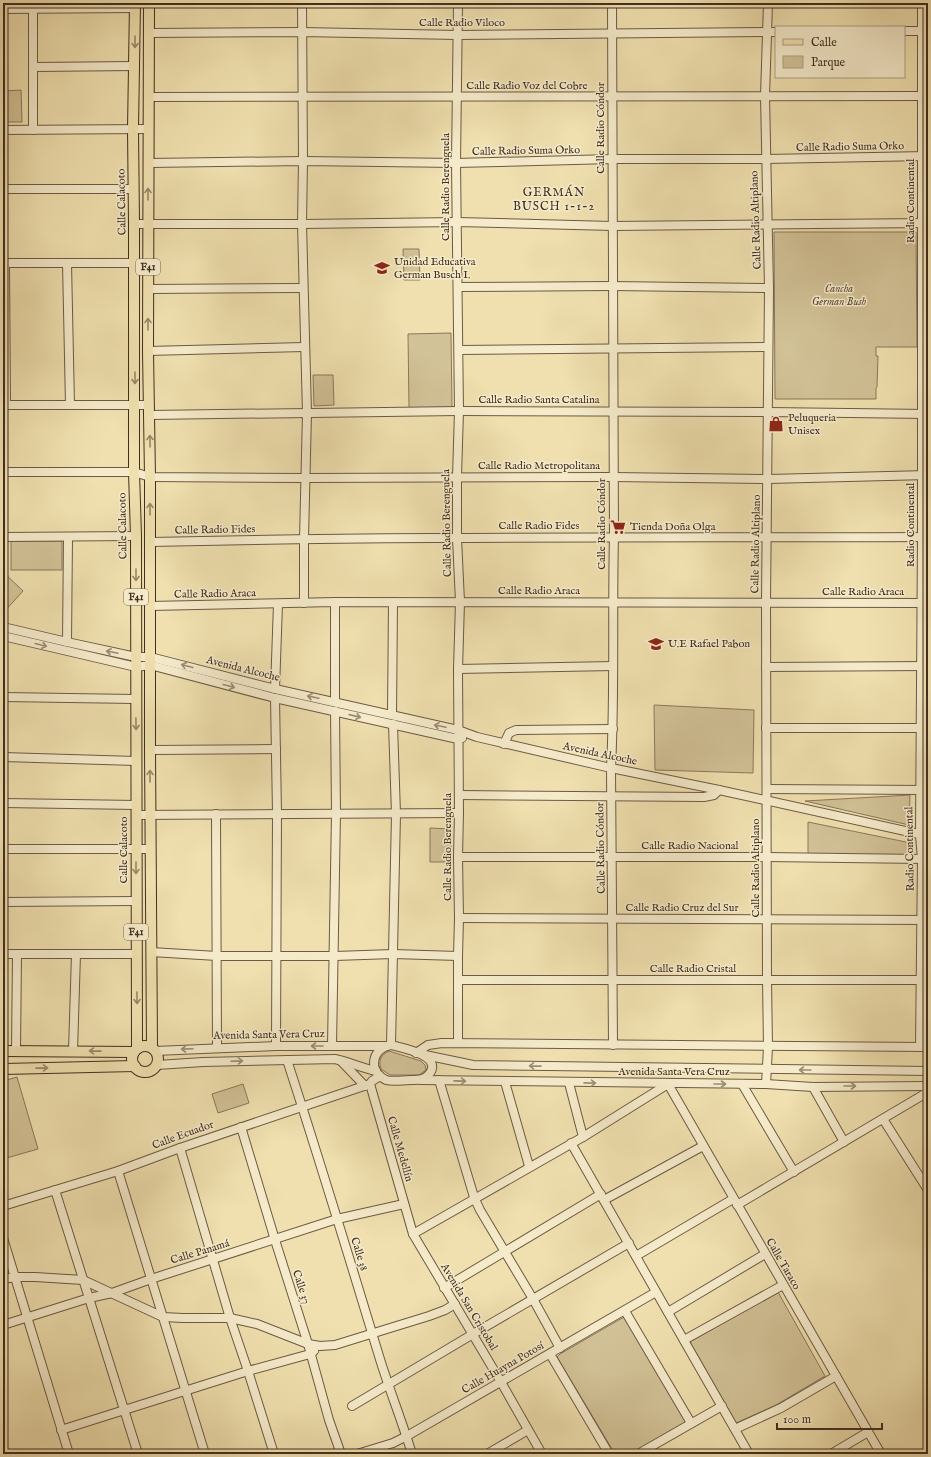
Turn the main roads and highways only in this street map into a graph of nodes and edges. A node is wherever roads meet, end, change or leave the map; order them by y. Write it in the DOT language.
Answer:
graph roads {
  1 [pos="149,3"];
  2 [pos="135,5"];
  3 [pos="153,1049"];
  4 [pos="136,1050"];
  5 [pos="3,1051"];
  6 [pos="136,1066"];
  7 [pos="3,1068"];
  3 -- 1 [label="main road, F41, one-way"];
  2 -- 4 [label="main road, Calle Calacoto / F41, one-way"];
  3 -- 4 [label="main road"];
  3 -- 6 [label="main road"];
  4 -- 5 [label="main road, one-way"];
  4 -- 6 [label="main road"];
  7 -- 6 [label="main road, one-way"];
}
